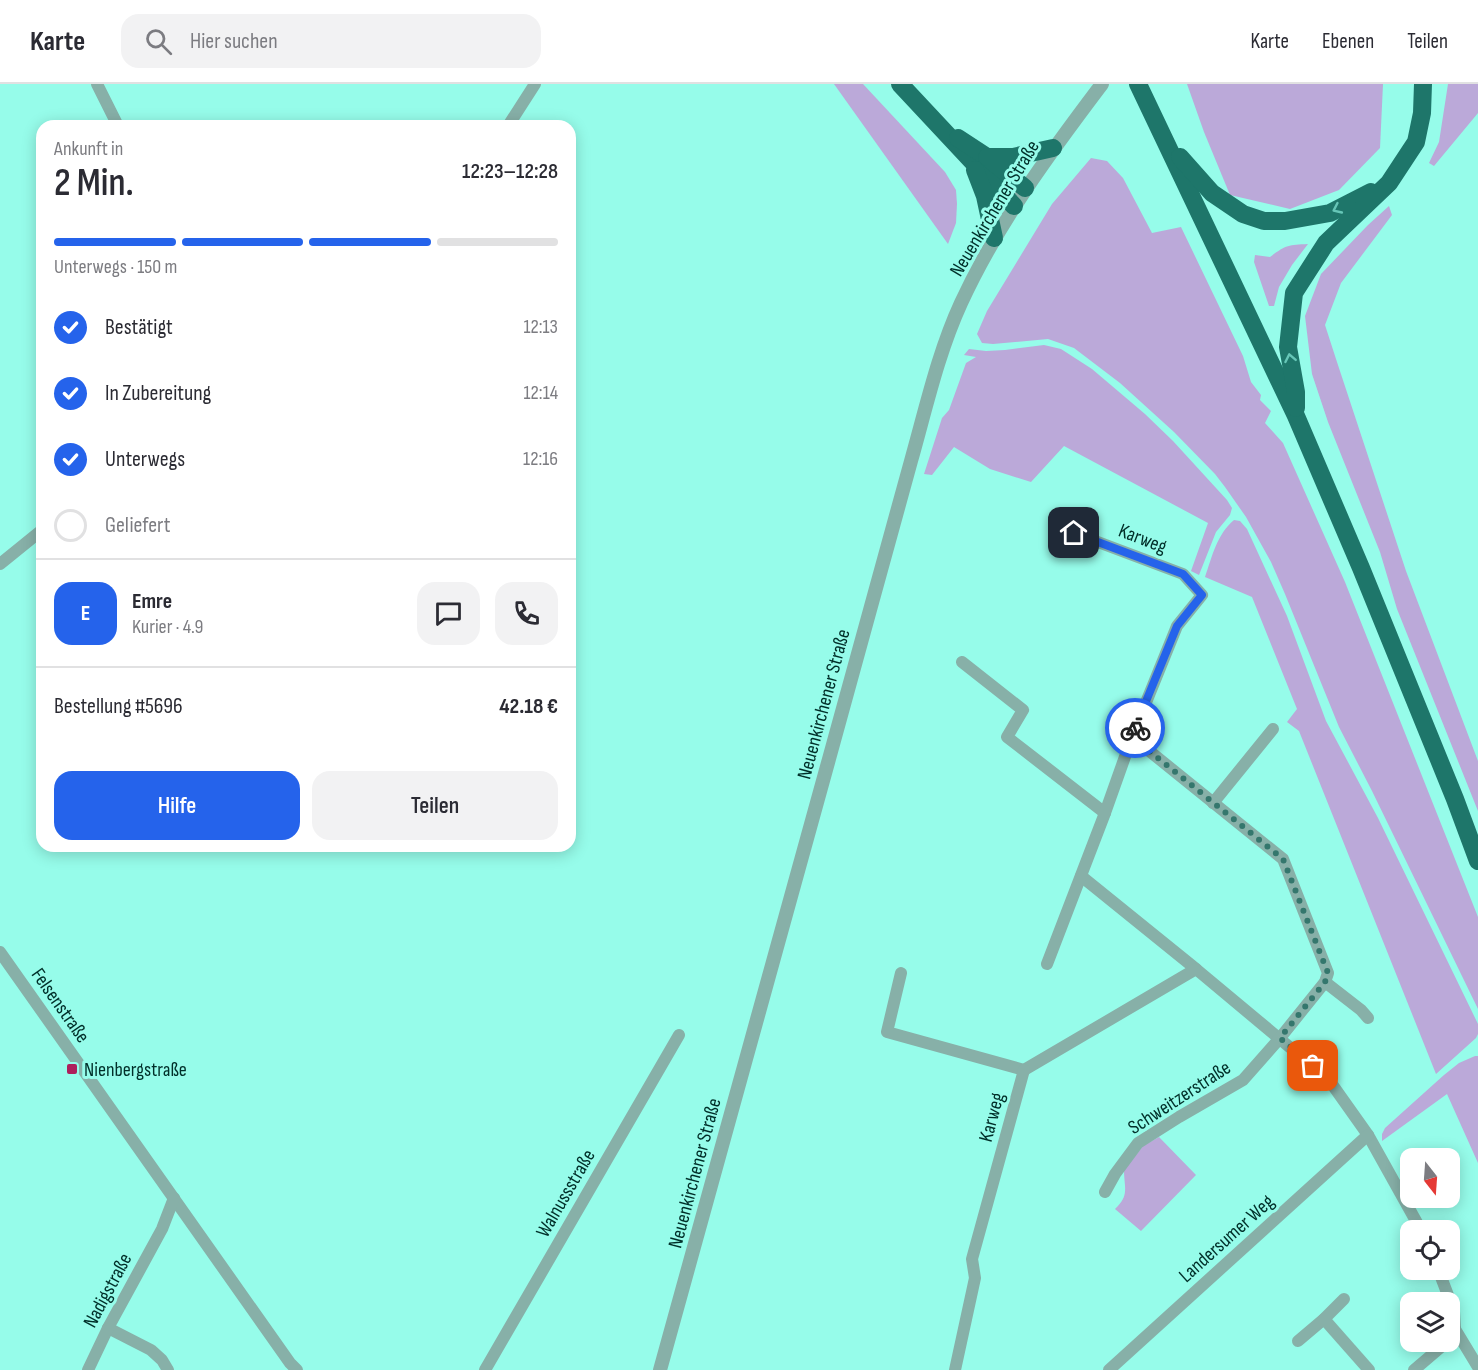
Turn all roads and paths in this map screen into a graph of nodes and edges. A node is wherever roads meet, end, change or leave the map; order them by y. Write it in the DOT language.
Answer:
graph roads {
  1 [pos="97,84"];
  2 [pos="535,84"];
  3 [pos="900,84"];
  4 [pos="1102,84"];
  5 [pos="1138,84"];
  6 [pos="1423,84"];
  7 [pos="115,120"];
  8 [pos="512,120"];
  9 [pos="1166,141"];
  10 [pos="1053,148"];
  11 [pos="980,160"];
  12 [pos="1389,183"];
  13 [pos="1025,188"];
  14 [pos="1014,206"];
  15 [pos="994,238"];
  16 [pos="1296,416"];
  17 [pos="1074,533"];
  18 [pos="36,535"];
  19 [pos="0,564"];
  20 [pos="962,662"];
  21 [pos="1273,729"];
  22 [pos="1132,737"];
  23 [pos="1213,803"];
  24 [pos="1105,813"];
  25 [pos="1478,861"];
  26 [pos="1081,876"];
  27 [pos="0,952"];
  28 [pos="1047,964"];
  29 [pos="1196,969"];
  30 [pos="901,973"];
  31 [pos="1325,982"];
  32 [pos="1368,1018"];
  33 [pos="679,1035"];
  34 [pos="1280,1038"];
  35 [pos="1024,1070"];
  36 [pos="1368,1135"];
  37 [pos="1105,1192"];
  38 [pos="174,1198"];
  39 [pos="1415,1220"];
  40 [pos="1344,1299"];
  41 [pos="1324,1319"];
  42 [pos="108,1328"];
  43 [pos="1298,1341"];
  44 [pos="1460,1343"];
  45 [pos="1435,1352"];
  46 [pos="1478,1367"];
  47 [pos="88,1370"];
  48 [pos="168,1370"];
  49 [pos="297,1370"];
  50 [pos="485,1370"];
  51 [pos="660,1370"];
  52 [pos="955,1370"];
  53 [pos="1109,1370"];
  54 [pos="1369,1370"];
  55 [pos="1414,1370"];
  1 -- 7 [label="street"];
  2 -- 8 [label="street"];
  3 -- 11 [label="highway"];
  4 -- 10 [label="street, Neuenkirchener Straße"];
  5 -- 9 [label="highway"];
  6 -- 12 [label="highway"];
  12 -- 9 [label="highway, one-way"];
  9 -- 16 [label="highway"];
  10 -- 11 [label="highway"];
  10 -- 13 [label="street, Neuenkirchener Straße"];
  11 -- 13 [label="highway"];
  11 -- 14 [label="highway"];
  11 -- 15 [label="highway"];
  16 -- 12 [label="highway, one-way"];
  13 -- 14 [label="street, Neuenkirchener Straße"];
  14 -- 15 [label="street, Neuenkirchener Straße"];
  15 -- 51 [label="street, Neuenkirchener Straße"];
  16 -- 25 [label="highway"];
  17 -- 22 [label="street, Karweg"];
  18 -- 19 [label="street"];
  20 -- 24 [label="street"];
  21 -- 23 [label="street"];
  22 -- 23 [label="street"];
  22 -- 24 [label="street, Karweg"];
  23 -- 31 [label="street"];
  24 -- 26 [label="street, Karweg"];
  26 -- 28 [label="street, Karweg"];
  26 -- 29 [label="street"];
  27 -- 38 [label="street, Felsenstraße"];
  29 -- 34 [label="street"];
  29 -- 35 [label="street"];
  30 -- 35 [label="street, Karweg"];
  31 -- 32 [label="street"];
  31 -- 34 [label="street, Schweitzerstraße"];
  33 -- 50 [label="street, Walnussstraße"];
  34 -- 36 [label="street"];
  34 -- 37 [label="street, Schweitzerstraße"];
  35 -- 52 [label="street, Karweg"];
  36 -- 39 [label="street"];
  36 -- 53 [label="street, Landersumer Weg"];
  38 -- 42 [label="street, Nadigstraße"];
  38 -- 49 [label="street, Felsenstraße"];
  40 -- 41 [label="street"];
  41 -- 43 [label="street"];
  41 -- 54 [label="street"];
  42 -- 47 [label="street, Nadigstraße"];
  42 -- 48 [label="street"];
  44 -- 46 [label="street"];
  45 -- 55 [label="street"];
}
